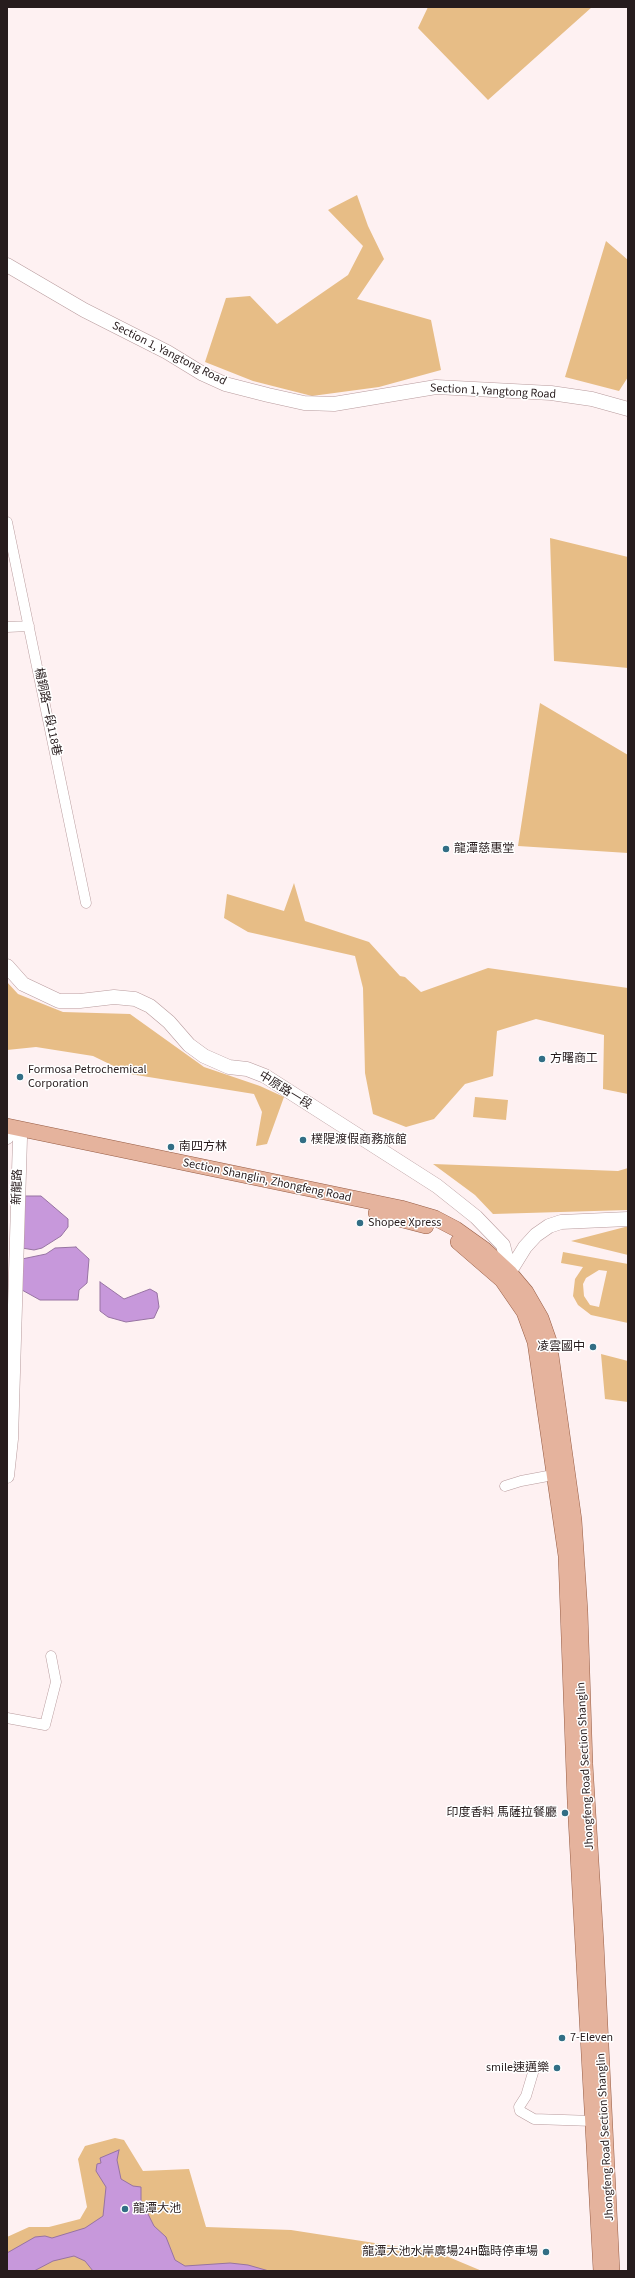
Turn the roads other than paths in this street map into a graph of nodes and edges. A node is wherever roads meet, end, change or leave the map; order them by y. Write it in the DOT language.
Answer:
graph roads {
  1 [pos="7,265"];
  2 [pos="628,409"];
  3 [pos="7,522"];
  4 [pos="29,626"];
  5 [pos="7,627"];
  6 [pos="86,902"];
  7 [pos="7,966"];
  8 [pos="10,1133"];
  9 [pos="628,1219"];
  10 [pos="506,1276"];
  11 [pos="553,1475"];
  12 [pos="7,1476"];
  13 [pos="505,1486"];
  14 [pos="51,1656"];
  15 [pos="7,1718"];
  16 [pos="535,2066"];
  17 [pos="593,2121"];
  18 [pos="601,2271"];
  19 [pos="612,2271"];
  1 -- 2 [label="street, Section 1, Yangtong Road"];
  3 -- 4 [label="street, 楊銅路一段118巷"];
  4 -- 5 [label="street"];
  4 -- 6 [label="street, 楊銅路一段118巷"];
  7 -- 10 [label="street, 中原路一段"];
  8 -- 10 [label="main road, Section Shanglin, Zhongfeng Road"];
  8 -- 12 [label="street, 新龍路"];
  9 -- 10 [label="street"];
  10 -- 11 [label="main road, Jhongfeng Road Section Shanglin"];
  10 -- 19 [label="main road, Jhongfeng Road Section Shanglin"];
  11 -- 13 [label="street"];
  11 -- 17 [label="main road, Jhongfeng Road Section Shanglin"];
  14 -- 15 [label="street"];
  16 -- 17 [label="street"];
  17 -- 18 [label="main road, Jhongfeng Road Section Shanglin"];
}
